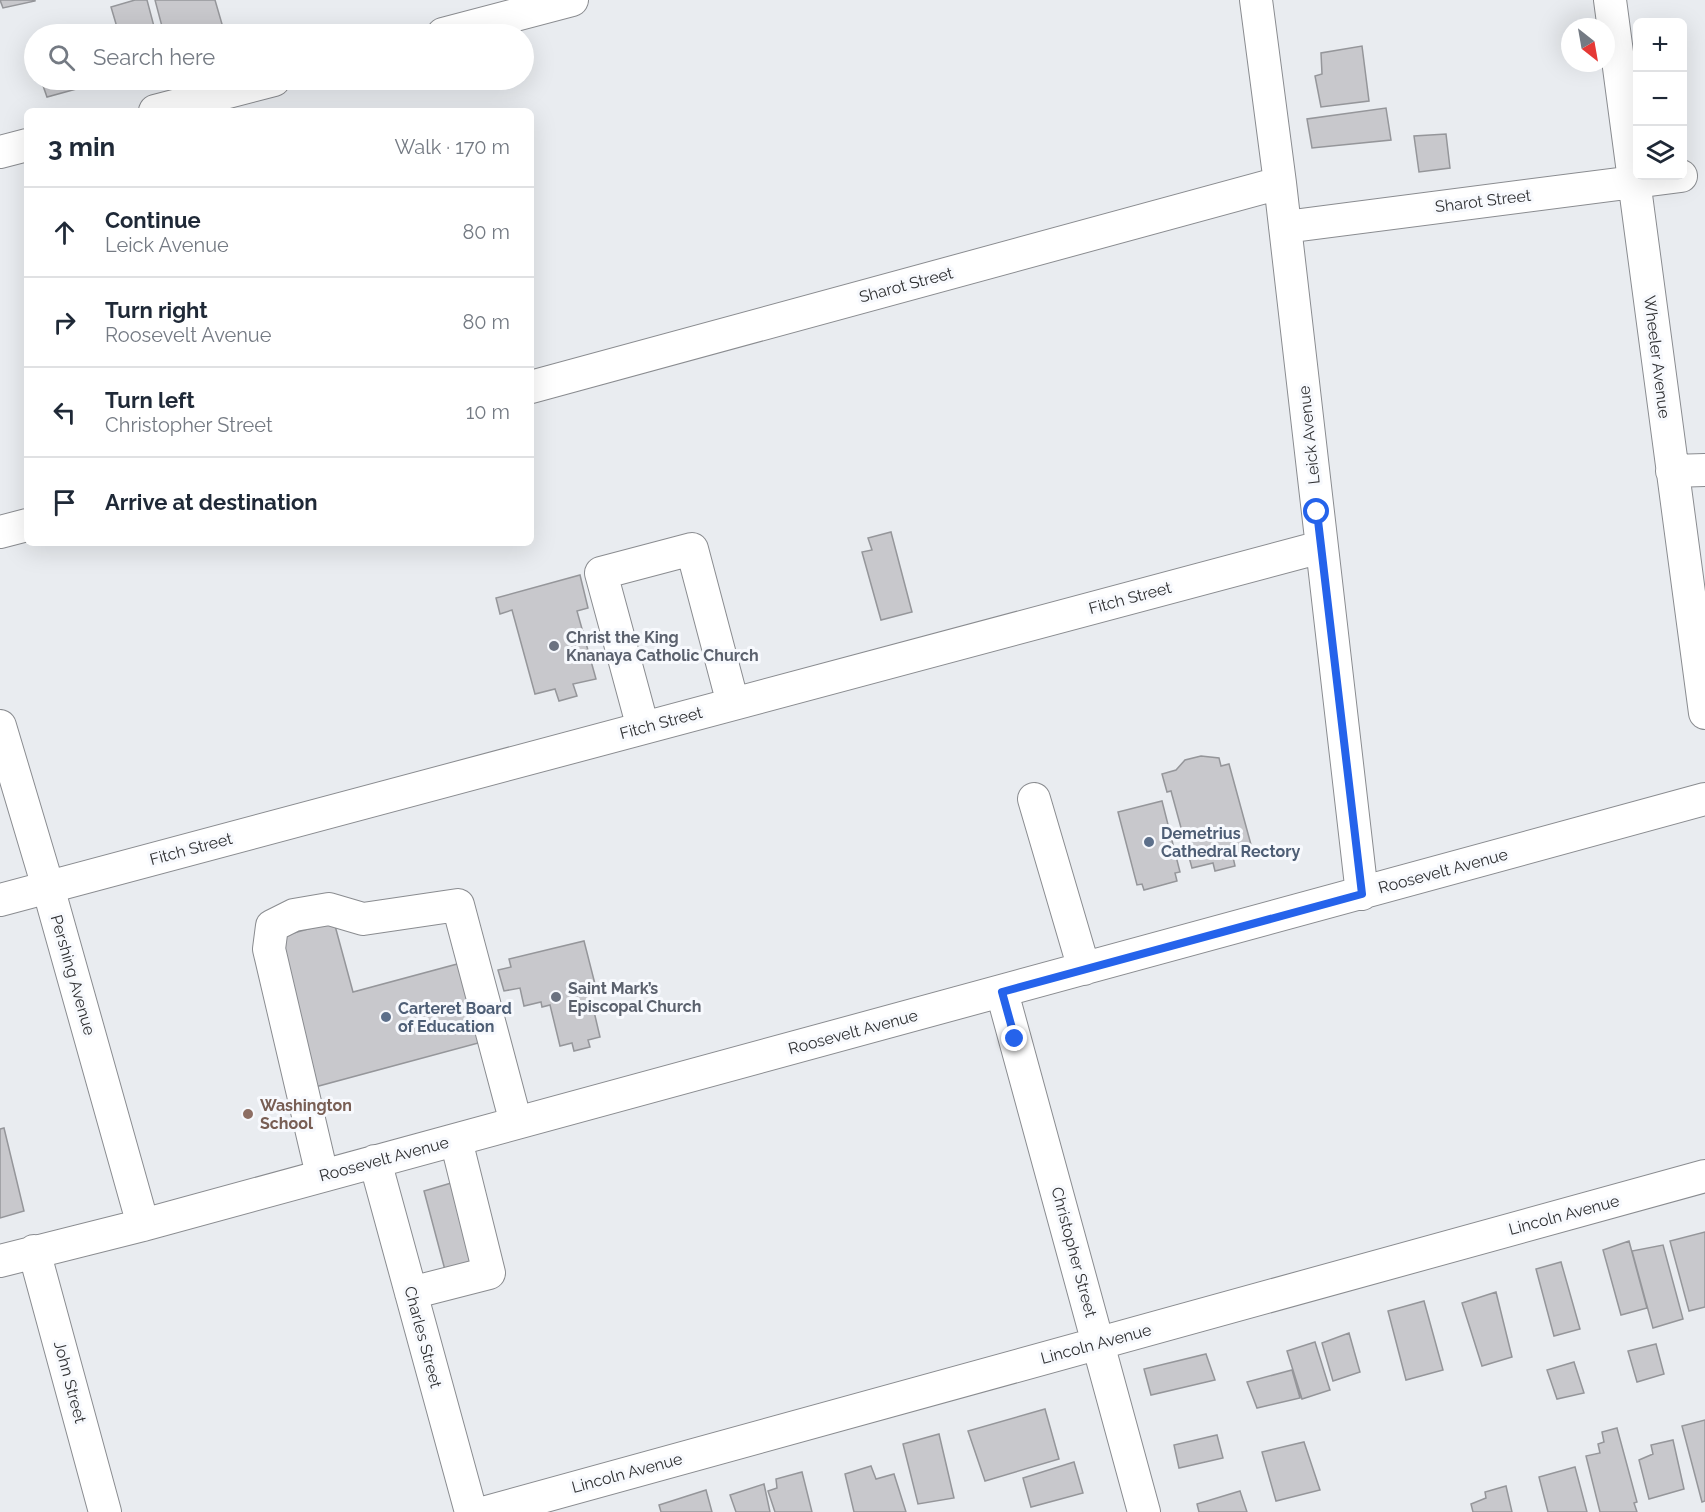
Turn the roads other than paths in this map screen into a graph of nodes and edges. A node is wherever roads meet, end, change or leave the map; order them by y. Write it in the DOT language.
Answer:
graph roads {
  1 [pos="572,0"];
  2 [pos="1256,0"];
  3 [pos="1610,0"];
  4 [pos="481,24"];
  5 [pos="235,90"];
  6 [pos="166,108"];
  7 [pos="24,146"];
  8 [pos="0,152"];
  9 [pos="1705,172"];
  10 [pos="1687,174"];
  11 [pos="1648,180"];
  12 [pos="1635,182"];
  13 [pos="1280,183"];
  14 [pos="1285,227"];
  15 [pos="534,386"];
  16 [pos="1705,470"];
  17 [pos="1672,471"];
  18 [pos="24,526"];
  19 [pos="0,532"];
  20 [pos="1321,547"];
  21 [pos="733,704"];
  22 [pos="1705,714"];
  23 [pos="0,726"];
  24 [pos="643,728"];
  25 [pos="1705,799"];
  26 [pos="1034,800"];
  27 [pos="48,887"];
  28 [pos="1362,894"];
  29 [pos="0,900"];
  30 [pos="1084,969"];
  31 [pos="1002,992"];
  32 [pos="516,1124"];
  33 [pos="456,1140"];
  34 [pos="375,1161"];
  35 [pos="322,1176"];
  36 [pos="1705,1176"];
  37 [pos="143,1225"];
  38 [pos="34,1251"];
  39 [pos="0,1261"];
  40 [pos="411,1293"];
  41 [pos="1099,1343"];
  42 [pos="105,1512"];
  43 [pos="471,1512"];
  44 [pos="487,1512"];
  45 [pos="1144,1512"];
  1 -- 4 [label="street"];
  2 -- 13 [label="street"];
  3 -- 12 [label="street, Wheeler Avenue"];
  5 -- 6 [label="street"];
  7 -- 8 [label="street"];
  9 -- 10 [label="street, Sharot Street"];
  11 -- 12 [label="street, Sharot Street"];
  12 -- 14 [label="street, Sharot Street"];
  12 -- 17 [label="street, Wheeler Avenue"];
  13 -- 14 [label="street, Leick Avenue"];
  13 -- 15 [label="street, Sharot Street"];
  14 -- 20 [label="street, Leick Avenue"];
  16 -- 17 [label="street"];
  17 -- 22 [label="street, Wheeler Avenue"];
  18 -- 19 [label="street"];
  20 -- 21 [label="street, Fitch Street"];
  20 -- 28 [label="street, Leick Avenue"];
  21 -- 24 [label="street, Fitch Street"];
  21 -- 24 [label="street"];
  23 -- 27 [label="street, Pershing Avenue"];
  24 -- 27 [label="street, Fitch Street"];
  25 -- 28 [label="street, Roosevelt Avenue"];
  26 -- 30 [label="street"];
  27 -- 29 [label="street, Fitch Street"];
  27 -- 37 [label="street, Pershing Avenue"];
  28 -- 30 [label="street, Roosevelt Avenue"];
  30 -- 31 [label="street, Roosevelt Avenue"];
  31 -- 32 [label="street, Roosevelt Avenue"];
  31 -- 41 [label="street, Christopher Street"];
  32 -- 33 [label="street, Roosevelt Avenue"];
  32 -- 35 [label="street"];
  33 -- 34 [label="street, Roosevelt Avenue"];
  33 -- 40 [label="street"];
  34 -- 35 [label="street, Roosevelt Avenue"];
  34 -- 40 [label="street, Charles Street"];
  35 -- 37 [label="street, Roosevelt Avenue"];
  36 -- 41 [label="street, Lincoln Avenue"];
  37 -- 38 [label="street, Roosevelt Avenue"];
  38 -- 39 [label="street, Roosevelt Avenue"];
  38 -- 42 [label="street, John Street"];
  40 -- 43 [label="street, Charles Street"];
  41 -- 44 [label="street, Lincoln Avenue"];
  41 -- 45 [label="street, Christopher Street"];
}
